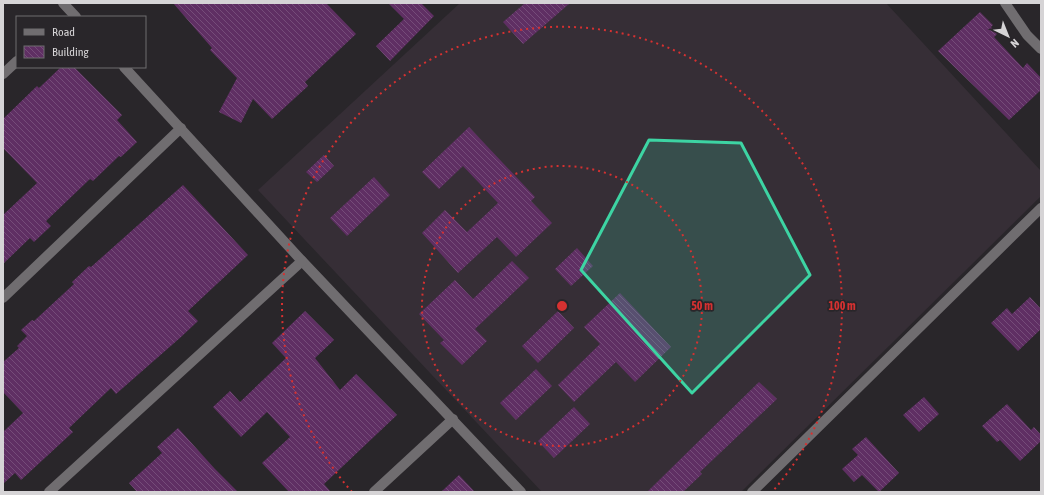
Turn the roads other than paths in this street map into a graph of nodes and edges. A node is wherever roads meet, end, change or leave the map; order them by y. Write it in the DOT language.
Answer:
graph roads {
  1 [pos="63,3"];
  2 [pos="1006,3"];
  3 [pos="71,15"];
  4 [pos="1041,49"];
  5 [pos="16,62"];
  6 [pos="125,68"];
  7 [pos="3,74"];
  8 [pos="181,128"];
  9 [pos="1041,208"];
  10 [pos="302,261"];
  11 [pos="3,298"];
  12 [pos="453,419"];
  13 [pos="49,492"];
  14 [pos="374,492"];
  15 [pos="521,492"];
  16 [pos="752,492"];
  1 -- 3 [label="street"];
  2 -- 4 [label="street"];
  5 -- 7 [label="street"];
  6 -- 8 [label="street"];
  8 -- 10 [label="street"];
  8 -- 11 [label="street"];
  9 -- 16 [label="street"];
  10 -- 12 [label="street"];
  10 -- 13 [label="street"];
  12 -- 14 [label="street"];
  12 -- 15 [label="street"];
}
